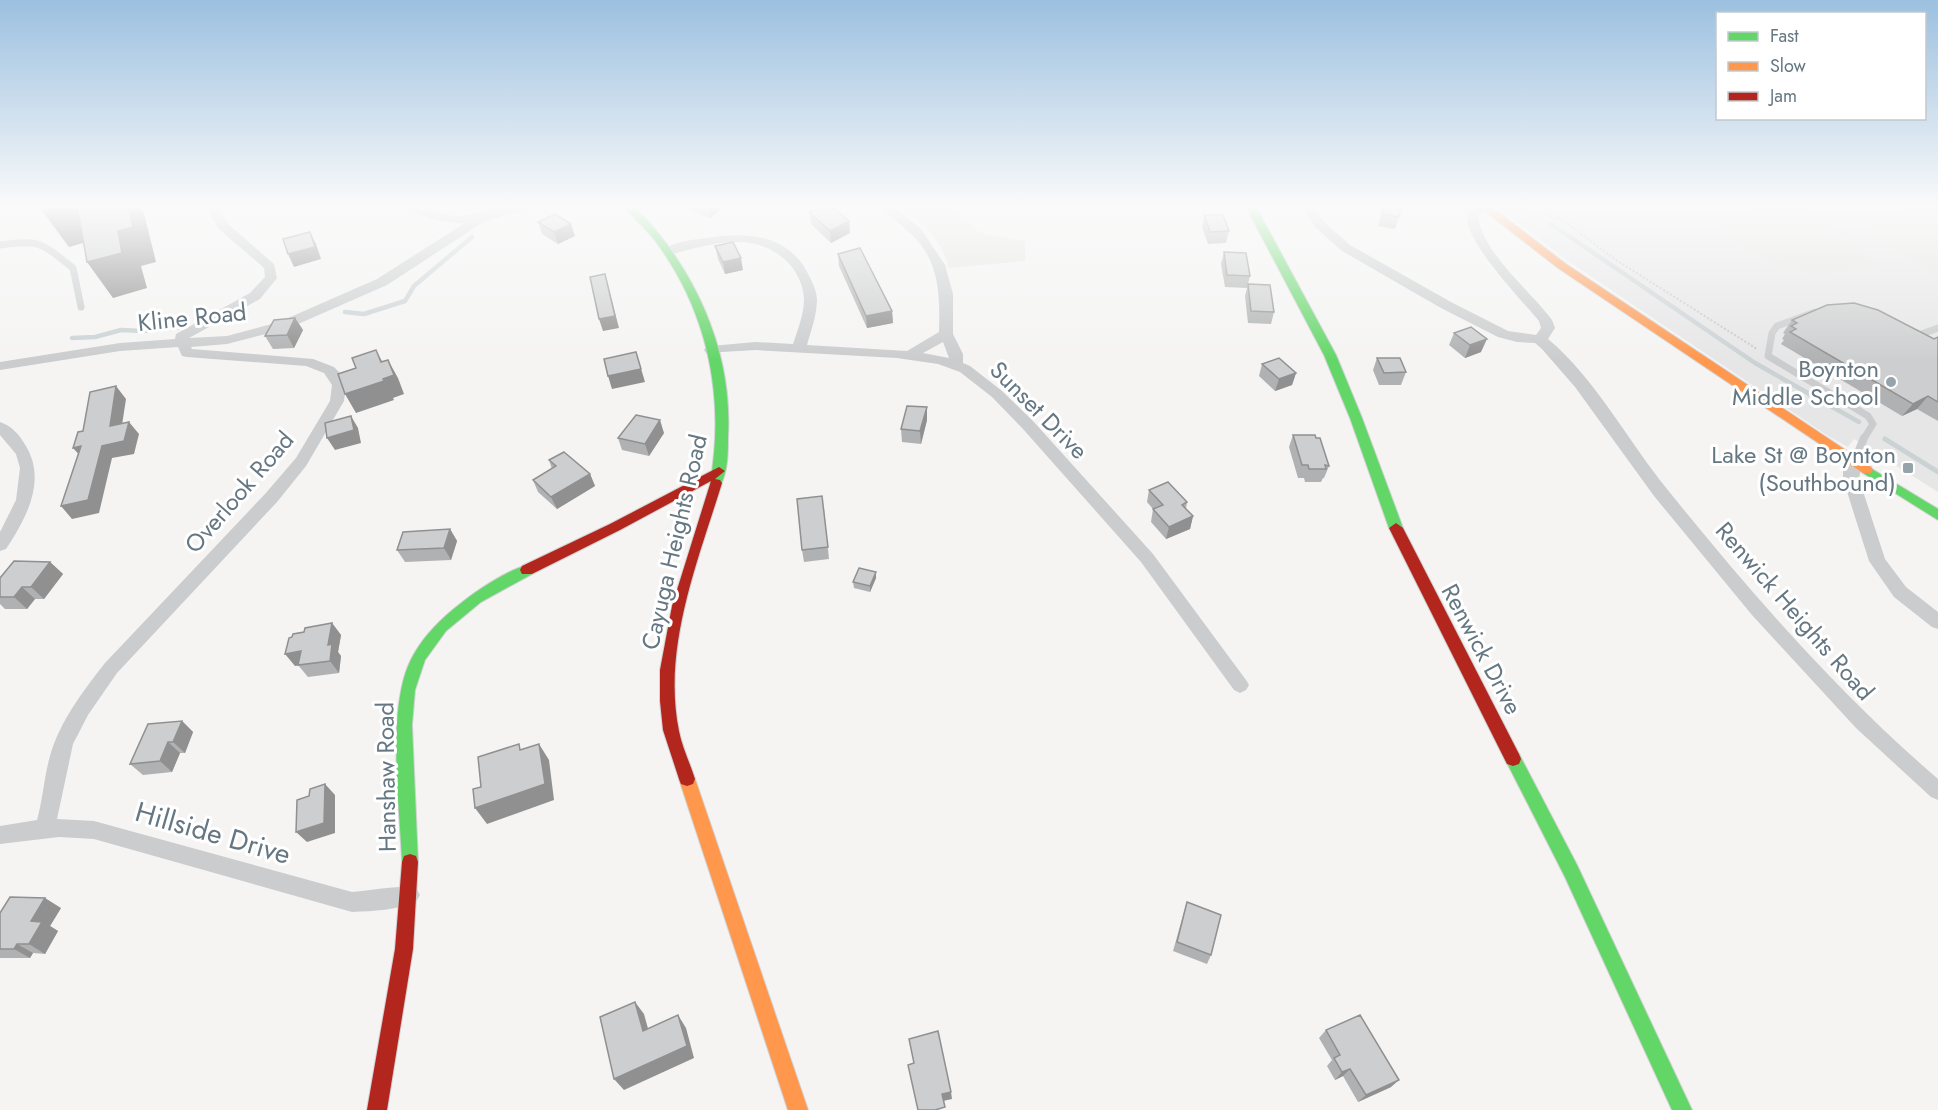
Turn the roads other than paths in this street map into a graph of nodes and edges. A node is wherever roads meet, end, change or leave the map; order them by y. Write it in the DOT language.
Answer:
graph roads {
  1 [pos="57,257"];
  2 [pos="258,257"];
  3 [pos="423,257"];
  4 [pos="671,257"];
  5 [pos="791,257"];
  6 [pos="934,257"];
  7 [pos="1278,257"];
  8 [pos="1361,257"];
  9 [pos="1492,257"];
  10 [pos="1552,257"];
  11 [pos="81,307"];
  12 [pos="1823,310"];
  13 [pos="1938,328"];
  14 [pos="1900,332"];
  15 [pos="946,334"];
  16 [pos="1539,339"];
  17 [pos="183,344"];
  18 [pos="799,347"];
  19 [pos="711,350"];
  20 [pos="909,355"];
  21 [pos="956,364"];
  22 [pos="0,366"];
  23 [pos="0,427"];
  24 [pos="1854,462"];
  25 [pos="719,471"];
  26 [pos="1938,515"];
  27 [pos="0,545"];
  28 [pos="1938,622"];
  29 [pos="1240,685"];
  30 [pos="1938,791"];
  31 [pos="44,828"];
  32 [pos="0,835"];
  33 [pos="409,895"];
  34 [pos="377,1110"];
  35 [pos="798,1110"];
  36 [pos="1682,1110"];
  1 -- 11 [label="lane"];
  2 -- 17 [label="street"];
  3 -- 17 [label="street, Kline Road"];
  4 -- 19 [label="street, Cayuga Heights Road"];
  5 -- 18 [label="street"];
  6 -- 15 [label="street"];
  7 -- 36 [label="street, Renwick Drive"];
  8 -- 16 [label="street"];
  9 -- 16 [label="street"];
  10 -- 24 [label="street"];
  12 -- 24 [label="lane"];
  13 -- 14 [label="lane"];
  15 -- 20 [label="street"];
  15 -- 21 [label="street"];
  16 -- 30 [label="street, Renwick Heights Road"];
  17 -- 22 [label="street, Kline Road"];
  17 -- 31 [label="street, Overlook Road"];
  18 -- 19 [label="street, Sunset Drive"];
  18 -- 20 [label="street, Sunset Drive"];
  19 -- 25 [label="street, Cayuga Heights Road"];
  20 -- 21 [label="street, Sunset Drive"];
  21 -- 29 [label="street, Sunset Drive"];
  23 -- 27 [label="street"];
  24 -- 26 [label="street"];
  24 -- 28 [label="street"];
  25 -- 33 [label="street, Hanshaw Road"];
  25 -- 35 [label="street, Cayuga Heights Road"];
  31 -- 32 [label="street, Hillside Drive"];
  31 -- 33 [label="street, Hillside Drive"];
  33 -- 34 [label="street, Hanshaw Road"];
}
